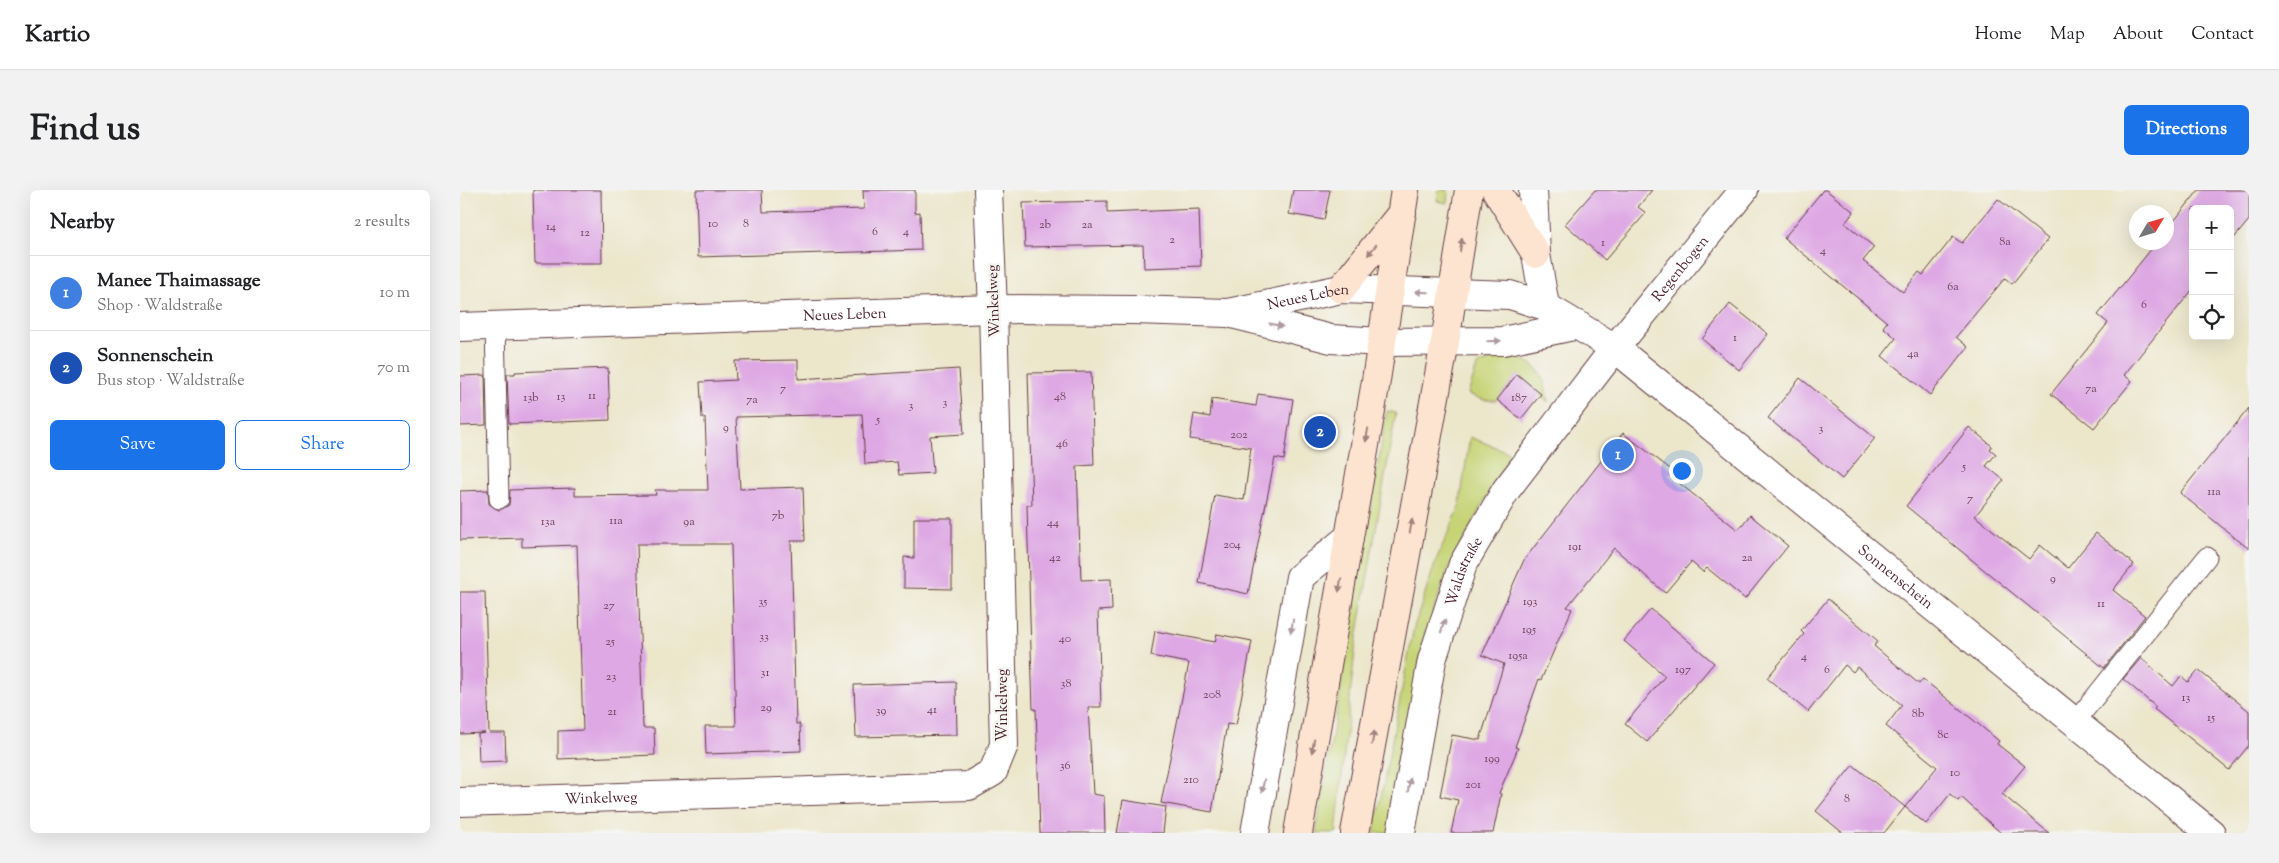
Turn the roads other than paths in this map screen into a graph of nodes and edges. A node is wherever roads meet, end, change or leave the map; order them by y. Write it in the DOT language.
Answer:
graph roads {
  1 [pos="988,190"];
  2 [pos="1469,190"];
  3 [pos="1496,190"];
  4 [pos="1533,190"];
  5 [pos="1744,190"];
  6 [pos="1404,201"];
  7 [pos="1536,254"];
  8 [pos="1341,289"];
  9 [pos="1390,291"];
  10 [pos="1454,293"];
  11 [pos="1545,306"];
  12 [pos="993,309"];
  13 [pos="1228,313"];
  14 [pos="1578,325"];
  15 [pos="495,326"];
  16 [pos="460,327"];
  17 [pos="1382,342"];
  18 [pos="1445,342"];
  19 [pos="1615,348"];
  20 [pos="499,499"];
  21 [pos="1349,537"];
  22 [pos="2207,557"];
  23 [pos="2075,722"];
  24 [pos="460,802"];
  25 [pos="1255,833"];
  26 [pos="1298,833"];
  27 [pos="1355,833"];
  28 [pos="1401,833"];
  29 [pos="2211,833"];
  1 -- 12 [label="street, Winkelweg"];
  10 -- 2 [label="main road, one-way"];
  3 -- 7 [label="main road"];
  4 -- 7 [label="street"];
  5 -- 19 [label="street, Regenbogen"];
  6 -- 8 [label="main road, one-way"];
  6 -- 9 [label="main road"];
  7 -- 11 [label="street"];
  8 -- 9 [label="street, Neues Leben"];
  8 -- 13 [label="street, Neues Leben"];
  10 -- 9 [label="street, one-way"];
  9 -- 17 [label="main road"];
  10 -- 11 [label="street, Sonnenschein"];
  10 -- 18 [label="main road"];
  11 -- 14 [label="street, Sonnenschein"];
  12 -- 13 [label="street, Neues Leben"];
  12 -- 15 [label="street, Neues Leben"];
  12 -- 24 [label="street, Winkelweg"];
  13 -- 17 [label="street, Neues Leben, one-way"];
  18 -- 14 [label="street, one-way"];
  14 -- 19 [label="street, Sonnenschein"];
  15 -- 16 [label="street, Neues Leben"];
  15 -- 20 [label="lane"];
  17 -- 18 [label="street"];
  17 -- 21 [label="main road, one-way"];
  27 -- 18 [label="main road, one-way"];
  19 -- 23 [label="street, Sonnenschein"];
  28 -- 19 [label="street, Waldstraße, one-way"];
  21 -- 25 [label="street, one-way"];
  21 -- 26 [label="main road, one-way"];
  22 -- 23 [label="lane"];
  23 -- 29 [label="street, Sonnenschein"];
}
